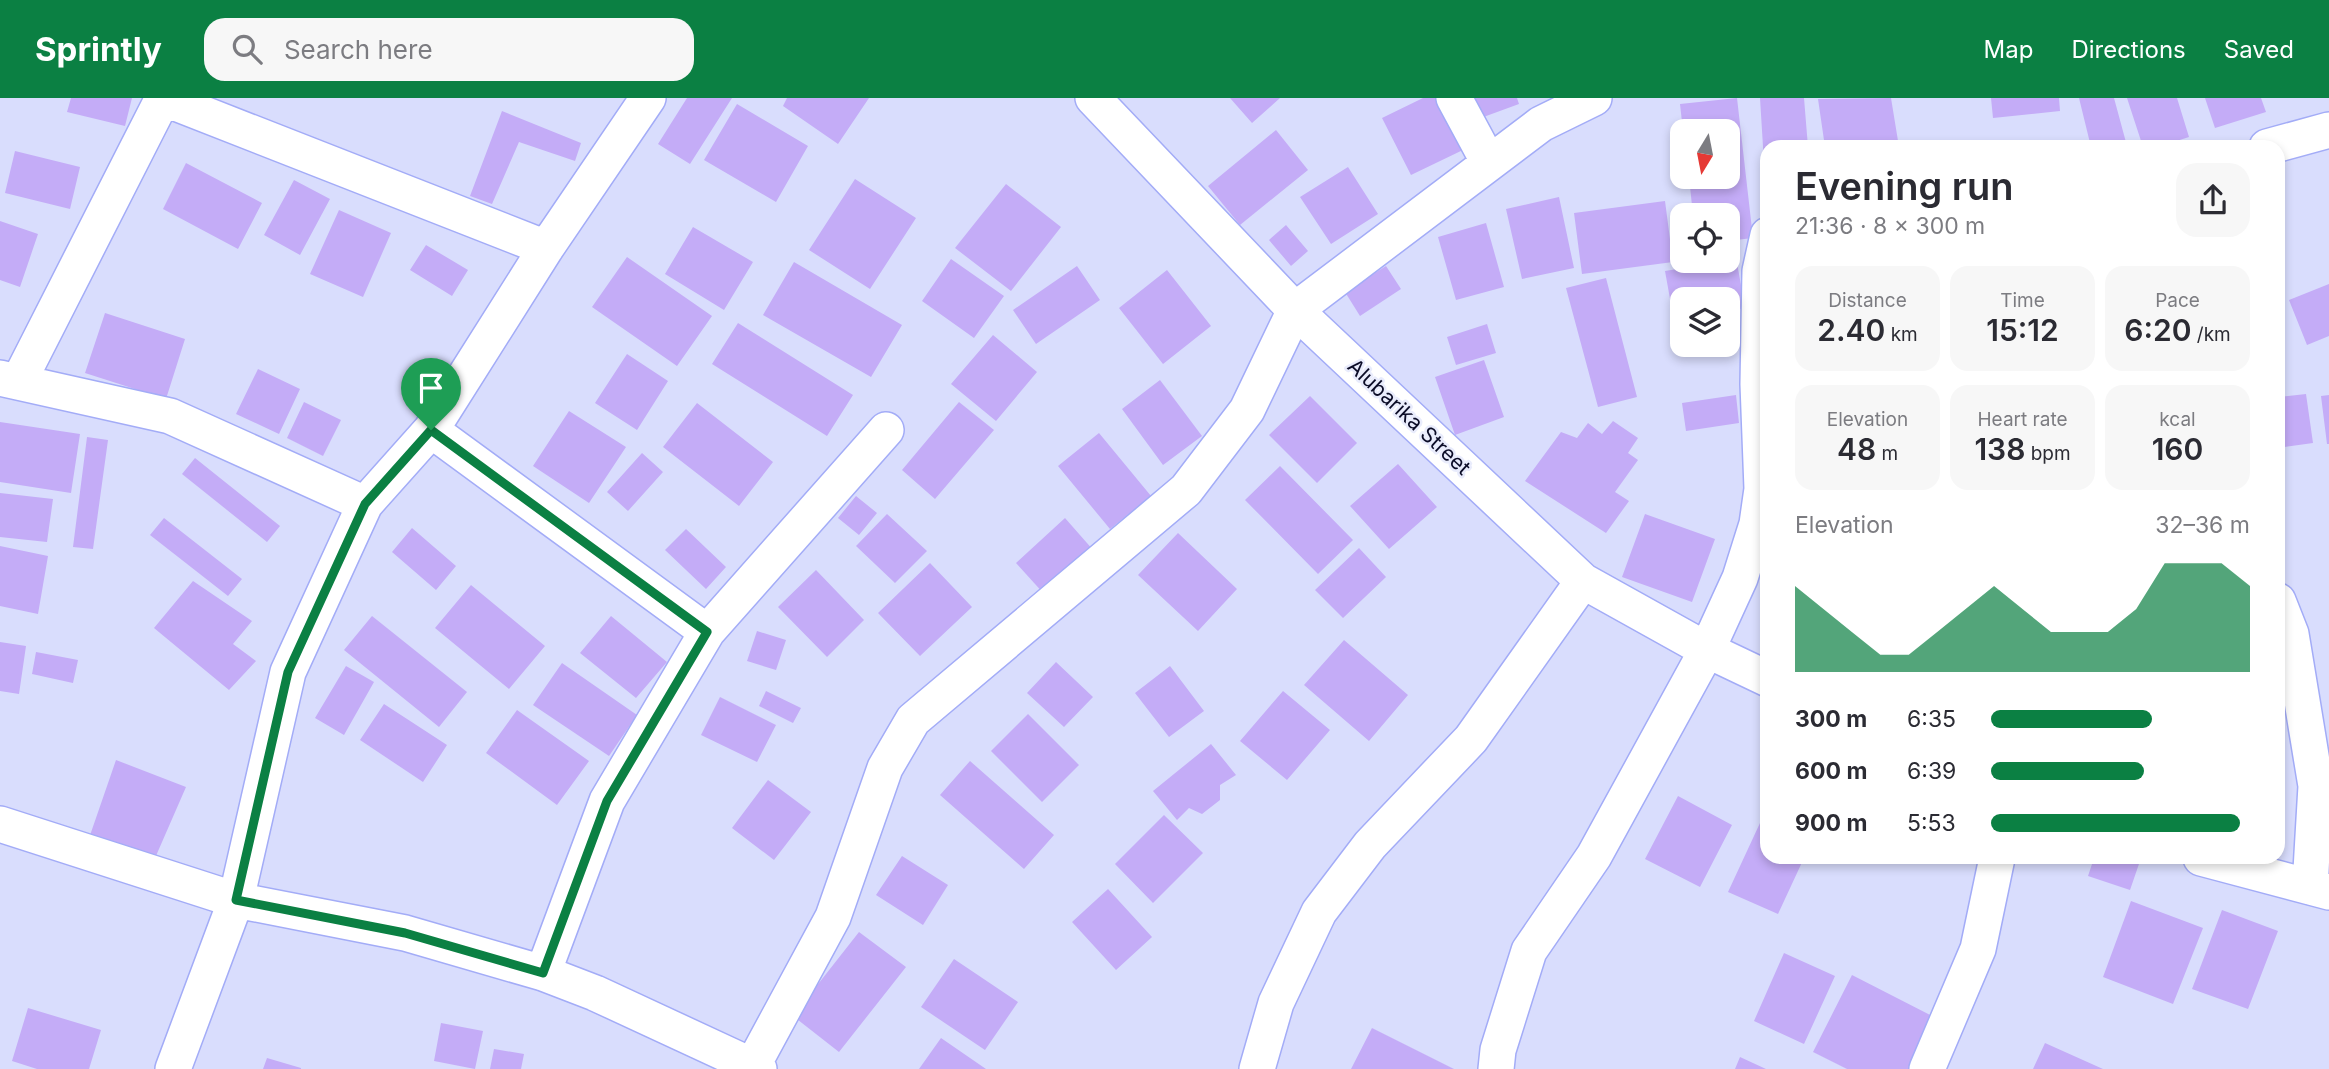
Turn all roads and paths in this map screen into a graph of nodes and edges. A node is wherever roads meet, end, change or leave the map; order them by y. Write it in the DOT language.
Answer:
graph roads {
  1 [pos="648,98"];
  2 [pos="1093,98"];
  3 [pos="1454,98"];
  4 [pos="1594,98"];
  5 [pos="2329,130"];
  6 [pos="2285,142"];
  7 [pos="1489,163"];
  8 [pos="546,248"];
  9 [pos="1760,271"];
  10 [pos="1295,310"];
  11 [pos="10,380"];
  12 [pos="431,430"];
  13 [pos="886,430"];
  14 [pos="1760,436"];
  15 [pos="1760,503"];
  16 [pos="365,504"];
  17 [pos="1583,581"];
  18 [pos="2285,619"];
  19 [pos="707,632"];
  20 [pos="1707,650"];
  21 [pos="1760,675"];
  22 [pos="0,824"];
  23 [pos="1996,864"];
  24 [pos="2224,864"];
  25 [pos="2319,889"];
  26 [pos="236,900"];
  27 [pos="543,973"];
  28 [pos="756,1067"];
  29 [pos="173,1069"];
  30 [pos="1257,1069"];
  31 [pos="1496,1069"];
  32 [pos="1927,1069"];
  1 -- 8 [label="street"];
  2 -- 10 [label="street, Alubarika Street"];
  3 -- 7 [label="street"];
  4 -- 7 [label="street"];
  5 -- 6 [label="street"];
  7 -- 10 [label="street"];
  8 -- 11 [label="street"];
  8 -- 12 [label="street"];
  9 -- 14 [label="street"];
  10 -- 17 [label="street, Alubarika Street"];
  10 -- 28 [label="street"];
  11 -- 16 [label="street"];
  12 -- 16 [label="street"];
  12 -- 19 [label="street"];
  13 -- 19 [label="street"];
  15 -- 20 [label="street"];
  16 -- 26 [label="street"];
  17 -- 20 [label="street, Alubarika Street"];
  17 -- 30 [label="street"];
  18 -- 25 [label="street"];
  19 -- 27 [label="street"];
  20 -- 21 [label="street, Alubarika Street"];
  20 -- 31 [label="street"];
  22 -- 26 [label="street"];
  23 -- 32 [label="street"];
  24 -- 25 [label="street"];
  26 -- 27 [label="street"];
  26 -- 29 [label="street"];
  27 -- 28 [label="street"];
}
